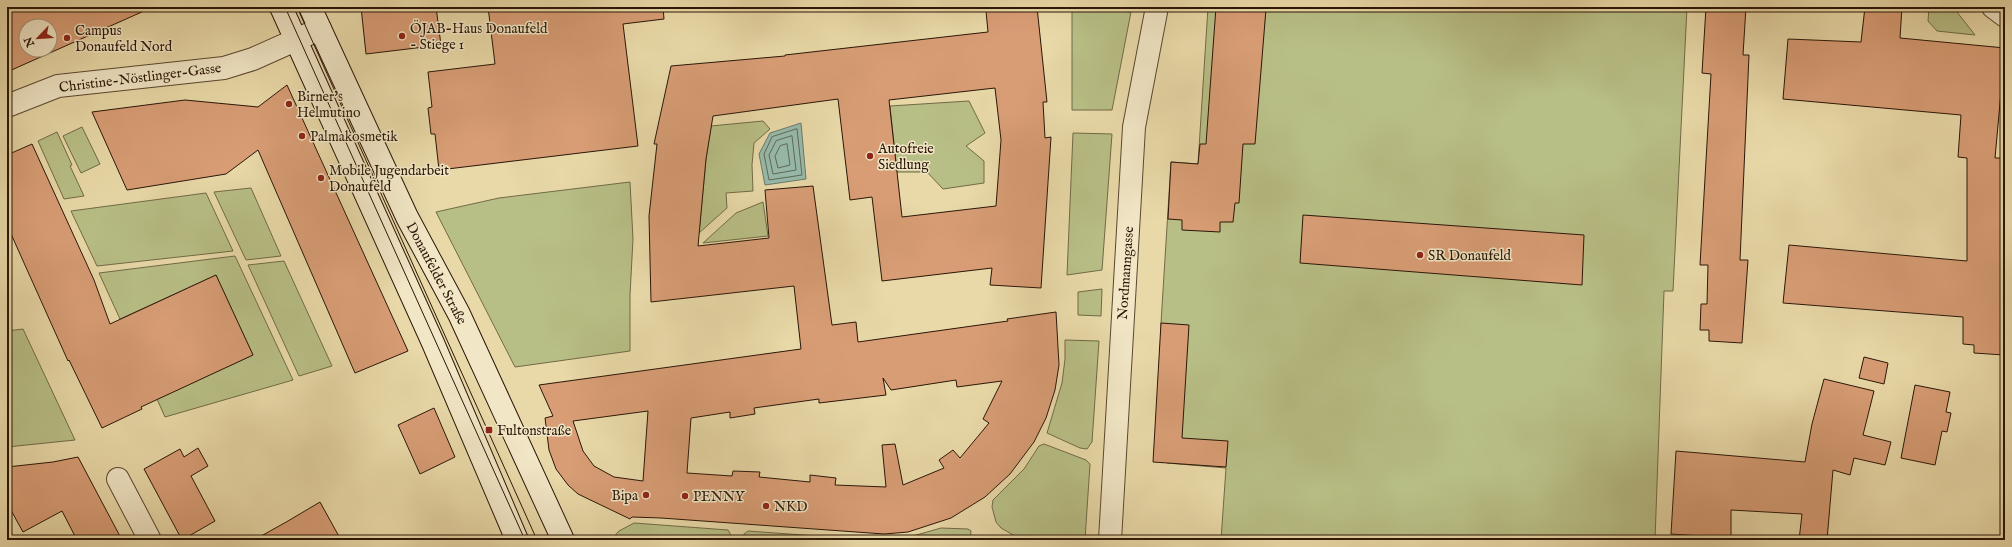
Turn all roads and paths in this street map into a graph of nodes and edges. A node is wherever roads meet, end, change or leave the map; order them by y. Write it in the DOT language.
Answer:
graph roads {
  1 [pos="281,7"];
  2 [pos="310,7"];
  3 [pos="1157,7"];
  4 [pos="1993,7"];
  5 [pos="2005,16"];
  6 [pos="320,29"];
  7 [pos="296,41"];
  8 [pos="7,106"];
  9 [pos="118,479"];
  10 [pos="150,540"];
  11 [pos="517,540"];
  12 [pos="563,540"];
  13 [pos="1110,540"];
  1 -- 7 [label="main road, Donaufelder Straße"];
  2 -- 6 [label="main road, Donaufelder Straße"];
  3 -- 13 [label="main road, Nordmanngasse"];
  4 -- 5 [label="main road"];
  6 -- 7 [label="main road, Christine-Nöstlinger-Gasse"];
  6 -- 12 [label="main road, Donaufelder Straße"];
  7 -- 8 [label="main road, Christine-Nöstlinger-Gasse"];
  7 -- 11 [label="main road, Donaufelder Straße"];
  9 -- 10 [label="main road"];
}
